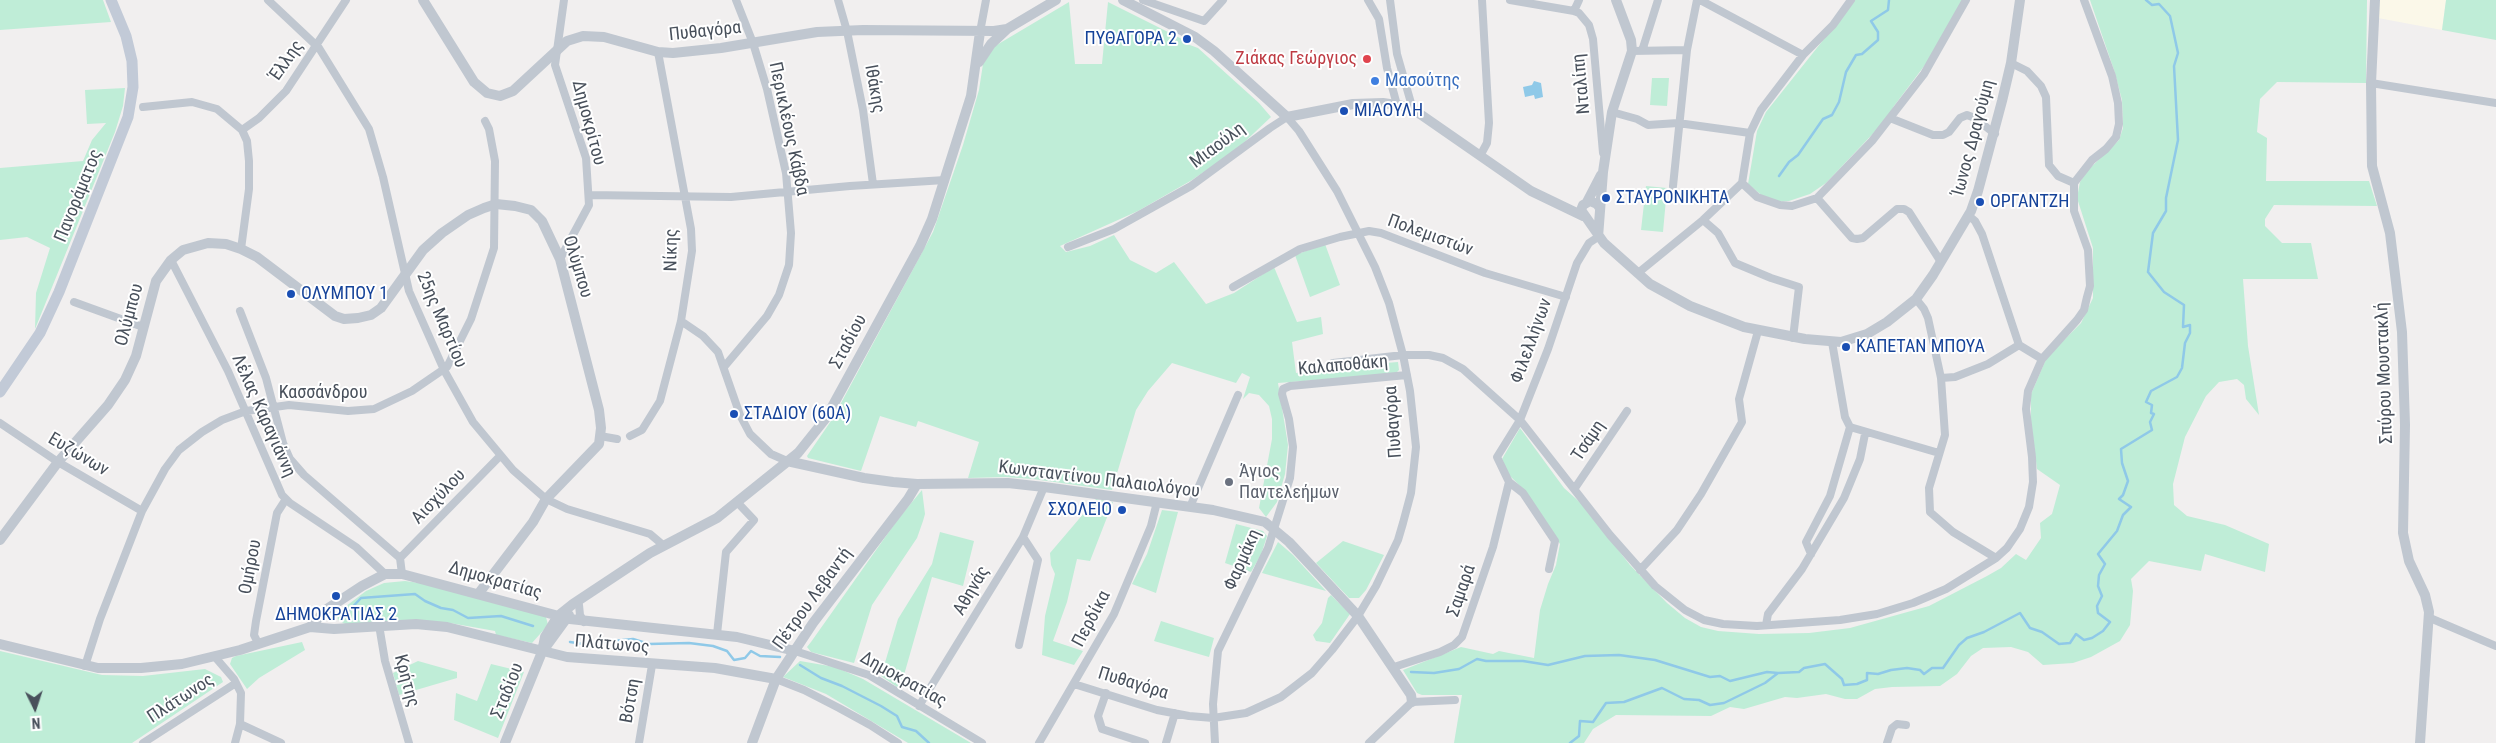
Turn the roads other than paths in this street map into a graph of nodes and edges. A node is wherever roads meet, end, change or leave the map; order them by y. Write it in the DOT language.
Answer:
graph roads {
  1 [pos="111,0"];
  2 [pos="268,0"];
  3 [pos="346,0"];
  4 [pos="423,0"];
  5 [pos="564,0"];
  6 [pos="736,0"];
  7 [pos="838,0"];
  8 [pos="986,0"];
  9 [pos="1056,0"];
  10 [pos="1123,0"];
  11 [pos="1143,0"];
  12 [pos="1223,0"];
  13 [pos="1368,0"];
  14 [pos="1390,0"];
  15 [pos="1482,0"];
  16 [pos="1510,0"];
  17 [pos="1579,0"];
  18 [pos="1616,0"];
  19 [pos="1658,0"];
  20 [pos="1699,0"];
  21 [pos="1851,0"];
  22 [pos="1966,0"];
  23 [pos="2020,0"];
  24 [pos="2084,0"];
  25 [pos="2375,0"];
  26 [pos="1574,10"];
  27 [pos="1007,29"];
  28 [pos="847,30"];
  29 [pos="980,32"];
  30 [pos="753,43"];
  31 [pos="316,46"];
  32 [pos="557,49"];
  33 [pos="1687,50"];
  34 [pos="1637,51"];
  35 [pos="658,52"];
  36 [pos="1803,55"];
  37 [pos="2011,63"];
  38 [pos="975,70"];
  39 [pos="2370,83"];
  40 [pos="2496,103"];
  41 [pos="1397,105"];
  42 [pos="143,106"];
  43 [pos="1413,110"];
  44 [pos="1612,112"];
  45 [pos="1287,118"];
  46 [pos="1890,118"];
  47 [pos="485,122"];
  48 [pos="1678,123"];
  49 [pos="242,130"];
  50 [pos="1750,133"];
  51 [pos="1995,134"];
  52 [pos="1480,156"];
  53 [pos="1603,167"];
  54 [pos="945,180"];
  55 [pos="1742,183"];
  56 [pos="2074,183"];
  57 [pos="873,184"];
  58 [pos="1672,186"];
  59 [pos="788,193"];
  60 [pos="589,195"];
  61 [pos="683,196"];
  62 [pos="1817,198"];
  63 [pos="1557,202"];
  64 [pos="1586,202"];
  65 [pos="496,204"];
  66 [pos="1600,212"];
  67 [pos="1968,216"];
  68 [pos="1584,217"];
  69 [pos="1703,220"];
  70 [pos="1360,232"];
  71 [pos="1598,237"];
  72 [pos="1068,247"];
  73 [pos="241,249"];
  74 [pos="171,260"];
  75 [pos="560,260"];
  76 [pos="1941,262"];
  77 [pos="1638,273"];
  78 [pos="405,276"];
  79 [pos="1233,287"];
  80 [pos="1566,297"];
  81 [pos="1916,299"];
  82 [pos="74,302"];
  83 [pos="240,311"];
  84 [pos="681,321"];
  85 [pos="143,327"];
  86 [pos="1758,331"];
  87 [pos="1793,338"];
  88 [pos="1832,342"];
  89 [pos="2019,345"];
  90 [pos="1403,355"];
  91 [pos="2042,359"];
  92 [pos="1332,363"];
  93 [pos="724,367"];
  94 [pos="444,370"];
  95 [pos="1407,374"];
  96 [pos="1941,378"];
  97 [pos="2,386"];
  98 [pos="1283,389"];
  99 [pos="1238,395"];
  100 [pos="275,406"];
  101 [pos="246,411"];
  102 [pos="1627,411"];
  103 [pos="1520,420"];
  104 [pos="0,423"];
  105 [pos="1850,427"];
  106 [pos="1865,434"];
  107 [pos="630,436"];
  108 [pos="617,439"];
  109 [pos="600,440"];
  110 [pos="1939,454"];
  111 [pos="500,456"];
  112 [pos="787,461"];
  113 [pos="58,462"];
  114 [pos="1509,482"];
  115 [pos="916,484"];
  116 [pos="1044,487"];
  117 [pos="1575,488"];
  118 [pos="546,499"];
  119 [pos="286,500"];
  120 [pos="738,502"];
  121 [pos="1157,502"];
  122 [pos="1190,507"];
  123 [pos="142,511"];
  124 [pos="1274,528"];
  125 [pos="1023,537"];
  126 [pos="0,540"];
  127 [pos="663,545"];
  128 [pos="1811,554"];
  129 [pos="400,558"];
  130 [pos="1996,558"];
  131 [pos="1549,569"];
  132 [pos="1640,570"];
  133 [pos="385,574"];
  134 [pos="402,574"];
  135 [pos="479,593"];
  136 [pos="590,594"];
  137 [pos="579,605"];
  138 [pos="1358,616"];
  139 [pos="562,617"];
  140 [pos="2430,618"];
  141 [pos="584,622"];
  142 [pos="379,625"];
  143 [pos="1766,625"];
  144 [pos="310,627"];
  145 [pos="717,634"];
  146 [pos="258,643"];
  147 [pos="0,644"];
  148 [pos="1019,645"];
  149 [pos="2496,646"];
  150 [pos="795,651"];
  151 [pos="542,652"];
  152 [pos="215,657"];
  153 [pos="652,664"];
  154 [pos="85,666"];
  155 [pos="1394,667"];
  156 [pos="776,679"];
  157 [pos="236,682"];
  158 [pos="1074,684"];
  159 [pos="1106,693"];
  160 [pos="1455,700"];
  161 [pos="1412,702"];
  162 [pos="919,706"];
  163 [pos="1174,713"];
  164 [pos="1213,718"];
  165 [pos="240,724"];
  166 [pos="1906,725"];
  167 [pos="895,742"];
  168 [pos="143,743"];
  169 [pos="235,743"];
  170 [pos="281,743"];
  171 [pos="409,743"];
  172 [pos="505,743"];
  173 [pos="639,743"];
  174 [pos="752,743"];
  175 [pos="982,743"];
  176 [pos="1039,743"];
  177 [pos="1145,743"];
  178 [pos="1166,743"];
  179 [pos="1215,743"];
  180 [pos="1369,743"];
  181 [pos="1887,743"];
  182 [pos="2420,743"];
  1 -- 97 [label="main road, Πανοράματος"];
  2 -- 31 [label="street, 25ης Μαρτίου"];
  3 -- 31 [label="street, Έλλης"];
  4 -- 32 [label="street, Πυθαγόρα"];
  5 -- 32 [label="street, Δημοκρίτου"];
  6 -- 30 [label="street, Περικλέους Κάβδα"];
  7 -- 28 [label="street, Ιθάκης"];
  8 -- 29 [label="street, Σταδίου"];
  9 -- 27 [label="street, Πυθαγόρα"];
  10 -- 45 [label="street, Πυθαγόρα"];
  11 -- 12 [label="street"];
  13 -- 41 [label="street"];
  14 -- 43 [label="street"];
  15 -- 52 [label="street"];
  16 -- 26 [label="street"];
  17 -- 26 [label="street"];
  18 -- 34 [label="street"];
  19 -- 34 [label="street"];
  20 -- 33 [label="street"];
  20 -- 36 [label="street"];
  21 -- 36 [label="street"];
  22 -- 46 [label="street"];
  23 -- 37 [label="street, Ίωνος Δραγούμη"];
  24 -- 56 [label="street"];
  25 -- 39 [label="street, Σπύρου Μουστακλή"];
  26 -- 53 [label="street, Νταλίπη"];
  27 -- 29 [label="street, Πυθαγόρα"];
  27 -- 38 [label="street"];
  28 -- 29 [label="street, Πυθαγόρα"];
  28 -- 30 [label="street, Πυθαγόρα"];
  28 -- 57 [label="street, Ιθάκης"];
  29 -- 38 [label="street, Σταδίου"];
  30 -- 35 [label="street, Πυθαγόρα"];
  30 -- 59 [label="street, Περικλέους Κάβδα"];
  31 -- 49 [label="street, Έλλης"];
  31 -- 78 [label="street, 25ης Μαρτίου"];
  32 -- 35 [label="street, Πυθαγόρα"];
  32 -- 60 [label="street, Δημοκρίτου"];
  33 -- 34 [label="street"];
  33 -- 48 [label="street"];
  34 -- 44 [label="street"];
  35 -- 61 [label="street, Νίκης"];
  36 -- 50 [label="street"];
  37 -- 51 [label="street, Ίωνος Δραγούμη"];
  37 -- 56 [label="street"];
  38 -- 54 [label="street, Σταδίου"];
  39 -- 40 [label="street"];
  39 -- 140 [label="street, Σπύρου Μουστακλή"];
  41 -- 43 [label="street"];
  41 -- 45 [label="street, Μιαούλη"];
  42 -- 49 [label="street"];
  43 -- 52 [label="street"];
  44 -- 48 [label="street"];
  44 -- 53 [label="street"];
  45 -- 70 [label="street, Πυθαγόρα"];
  45 -- 72 [label="street, Μιαούλη"];
  46 -- 51 [label="street"];
  46 -- 62 [label="street"];
  47 -- 65 [label="street, Κασσάνδρου"];
  48 -- 50 [label="street"];
  48 -- 58 [label="street"];
  49 -- 73 [label="street"];
  50 -- 55 [label="street"];
  51 -- 67 [label="street, Ίωνος Δραγούμη"];
  52 -- 63 [label="street"];
  53 -- 64 [label="street"];
  53 -- 66 [label="street"];
  54 -- 57 [label="street"];
  54 -- 112 [label="street, Σταδίου"];
  55 -- 62 [label="street"];
  55 -- 69 [label="street"];
  56 -- 91 [label="street"];
  57 -- 59 [label="street"];
  59 -- 61 [label="street"];
  59 -- 93 [label="street, Περικλέους Κάβδα"];
  60 -- 61 [label="street"];
  60 -- 75 [label="street, Δημοκρίτου"];
  61 -- 84 [label="street, Νίκης"];
  62 -- 76 [label="street"];
  63 -- 64 [label="street"];
  63 -- 68 [label="street"];
  64 -- 66 [label="street"];
  64 -- 68 [label="street"];
  65 -- 75 [label="street, Ολύμπου"];
  65 -- 78 [label="street, Ολύμπου"];
  65 -- 94 [label="street, Κασσάνδρου"];
  66 -- 68 [label="street"];
  66 -- 71 [label="street"];
  67 -- 76 [label="street, Ίωνος Δραγούμη"];
  67 -- 89 [label="street"];
  68 -- 71 [label="street, Ίωνος Δραγούμη"];
  69 -- 77 [label="street"];
  69 -- 87 [label="street"];
  70 -- 79 [label="street, Πολεμιστών"];
  70 -- 80 [label="street, Πολεμιστών"];
  70 -- 90 [label="street, Πυθαγόρα"];
  71 -- 77 [label="street, Ίωνος Δραγούμη"];
  71 -- 80 [label="street, Φιλελλήνων"];
  73 -- 74 [label="street, Ολύμπου"];
  73 -- 78 [label="street, Ολύμπου"];
  74 -- 85 [label="street, Ολύμπου"];
  74 -- 101 [label="street, Λέλας Καραγιάννη"];
  75 -- 109 [label="street, Ολύμπου"];
  76 -- 81 [label="street, Ίωνος Δραγούμη"];
  77 -- 86 [label="street, Ίωνος Δραγούμη"];
  78 -- 94 [label="street, 25ης Μαρτίου"];
  80 -- 103 [label="street, Φιλελλήνων"];
  81 -- 88 [label="street, Ίωνος Δραγούμη"];
  81 -- 96 [label="street"];
  82 -- 85 [label="street"];
  83 -- 100 [label="street, Λέλας Καραγιάννη"];
  84 -- 93 [label="street, Κωνσταντίνου Παλαιολόγου"];
  84 -- 107 [label="street, Νίκης"];
  85 -- 113 [label="street, Ολύμπου"];
  86 -- 87 [label="street, Ίωνος Δραγούμη"];
  86 -- 132 [label="street"];
  87 -- 88 [label="street, Ίωνος Δραγούμη"];
  88 -- 105 [label="street"];
  89 -- 91 [label="street"];
  89 -- 96 [label="street"];
  90 -- 92 [label="street"];
  90 -- 95 [label="street, Πυθαγόρα"];
  90 -- 103 [label="street"];
  91 -- 130 [label="street"];
  93 -- 112 [label="street, Κωνσταντίνου Παλαιολόγου"];
  94 -- 100 [label="street, Κασσάνδρου"];
  94 -- 111 [label="street, 25ης Μαρτίου"];
  95 -- 98 [label="street, Καλαποθάκη"];
  95 -- 138 [label="street, Πυθαγόρα"];
  96 -- 110 [label="street"];
  98 -- 124 [label="street, Φαρμάκη"];
  99 -- 122 [label="street"];
  100 -- 101 [label="street, Κασσάνδρου"];
  100 -- 129 [label="street, Λέλας Καραγιάννη"];
  101 -- 119 [label="street, Λέλας Καραγιάννη"];
  101 -- 123 [label="street, Κασσάνδρου"];
  102 -- 117 [label="street, Τσάμη"];
  103 -- 114 [label="street, Φιλελλήνων"];
  103 -- 117 [label="street"];
  104 -- 113 [label="street, Ευζώνων"];
  105 -- 106 [label="street"];
  105 -- 128 [label="street"];
  106 -- 110 [label="street"];
  106 -- 128 [label="street"];
  108 -- 109 [label="street"];
  109 -- 118 [label="street"];
  110 -- 130 [label="street"];
  111 -- 118 [label="street, 25ης Μαρτίου"];
  111 -- 129 [label="street, Αισχύλου"];
  112 -- 115 [label="street, Κωνσταντίνου Παλαιολόγου"];
  112 -- 120 [label="street, Σταδίου"];
  113 -- 123 [label="street, Ευζώνων"];
  113 -- 126 [label="street, Ολύμπου"];
  114 -- 131 [label="street"];
  114 -- 155 [label="street, Σαμαρά"];
  115 -- 116 [label="street, Κωνσταντίνου Παλαιολόγου"];
  115 -- 150 [label="street, Πέτρου Λεβαντή"];
  116 -- 121 [label="street, Κωνσταντίνου Παλαιολόγου"];
  116 -- 125 [label="street, Αθηνάς"];
  117 -- 132 [label="street"];
  118 -- 127 [label="street, 25ης Μαρτίου"];
  118 -- 135 [label="street"];
  119 -- 133 [label="street, Λέλας Καραγιάννη"];
  119 -- 146 [label="street, Ομήρου"];
  120 -- 127 [label="street, Σταδίου"];
  120 -- 145 [label="street"];
  121 -- 122 [label="street, Κωνσταντίνου Παλαιολόγου"];
  121 -- 158 [label="street, Περδίκα"];
  122 -- 124 [label="street, Κωνσταντίνου Παλαιολόγου"];
  123 -- 154 [label="street, Κασσάνδρου"];
  124 -- 138 [label="street, Κωνσταντίνου Παλαιολόγου"];
  124 -- 164 [label="street, Φαρμάκη"];
  125 -- 148 [label="street"];
  125 -- 162 [label="street, Αθηνάς"];
  127 -- 136 [label="street, Σταδίου"];
  128 -- 143 [label="street"];
  129 -- 134 [label="street"];
  130 -- 143 [label="street"];
  132 -- 143 [label="street"];
  133 -- 134 [label="street, Δημοκρατίας"];
  133 -- 144 [label="street, Δημοκρατίας"];
  134 -- 135 [label="street, Δημοκρατίας"];
  135 -- 139 [label="street, Δημοκρατίας"];
  136 -- 137 [label="street, Σταδίου"];
  136 -- 139 [label="street, Σταδίου"];
  137 -- 139 [label="street, Σταδίου"];
  137 -- 141 [label="street"];
  138 -- 155 [label="street, Κωνσταντίνου Παλαιολόγου"];
  138 -- 164 [label="street, Πυθαγόρα"];
  139 -- 141 [label="street, Δημοκρατίας"];
  139 -- 151 [label="street, Σταδίου"];
  140 -- 149 [label="street"];
  140 -- 182 [label="street, Σπύρου Μουστακλή"];
  141 -- 145 [label="street, Δημοκρατίας"];
  142 -- 144 [label="street, Πλάτωνος"];
  142 -- 151 [label="street, Πλάτωνος"];
  142 -- 171 [label="street, Κρήτης"];
  144 -- 146 [label="street, Δημοκρατίας"];
  145 -- 150 [label="street, Δημοκρατίας"];
  146 -- 152 [label="street, Δημοκρατίας"];
  147 -- 154 [label="street, Δημοκρατίας"];
  150 -- 156 [label="street, Πέτρου Λεβαντή"];
  150 -- 162 [label="street, Δημοκρατίας"];
  151 -- 153 [label="street, Πλάτωνος"];
  151 -- 172 [label="street, Σταδίου"];
  152 -- 154 [label="street, Δημοκρατίας"];
  152 -- 157 [label="street"];
  153 -- 156 [label="street, Πλάτωνος"];
  153 -- 173 [label="street, Βότση"];
  155 -- 161 [label="street, Κωνσταντίνου Παλαιολόγου"];
  156 -- 167 [label="street, Πλάτωνος"];
  156 -- 174 [label="street, Πέτρου Λεβαντή"];
  157 -- 165 [label="street"];
  157 -- 168 [label="street, Πλάτωνος"];
  158 -- 159 [label="street, Πυθαγόρα"];
  158 -- 176 [label="street, Περδίκα"];
  159 -- 163 [label="street, Πυθαγόρα"];
  159 -- 177 [label="street"];
  160 -- 161 [label="street"];
  161 -- 180 [label="street"];
  162 -- 175 [label="street, Δημοκρατίας"];
  163 -- 164 [label="street, Πυθαγόρα"];
  163 -- 178 [label="street"];
  164 -- 179 [label="street, Φαρμάκη"];
  165 -- 169 [label="street"];
  165 -- 170 [label="street"];
  166 -- 181 [label="street"];
}
